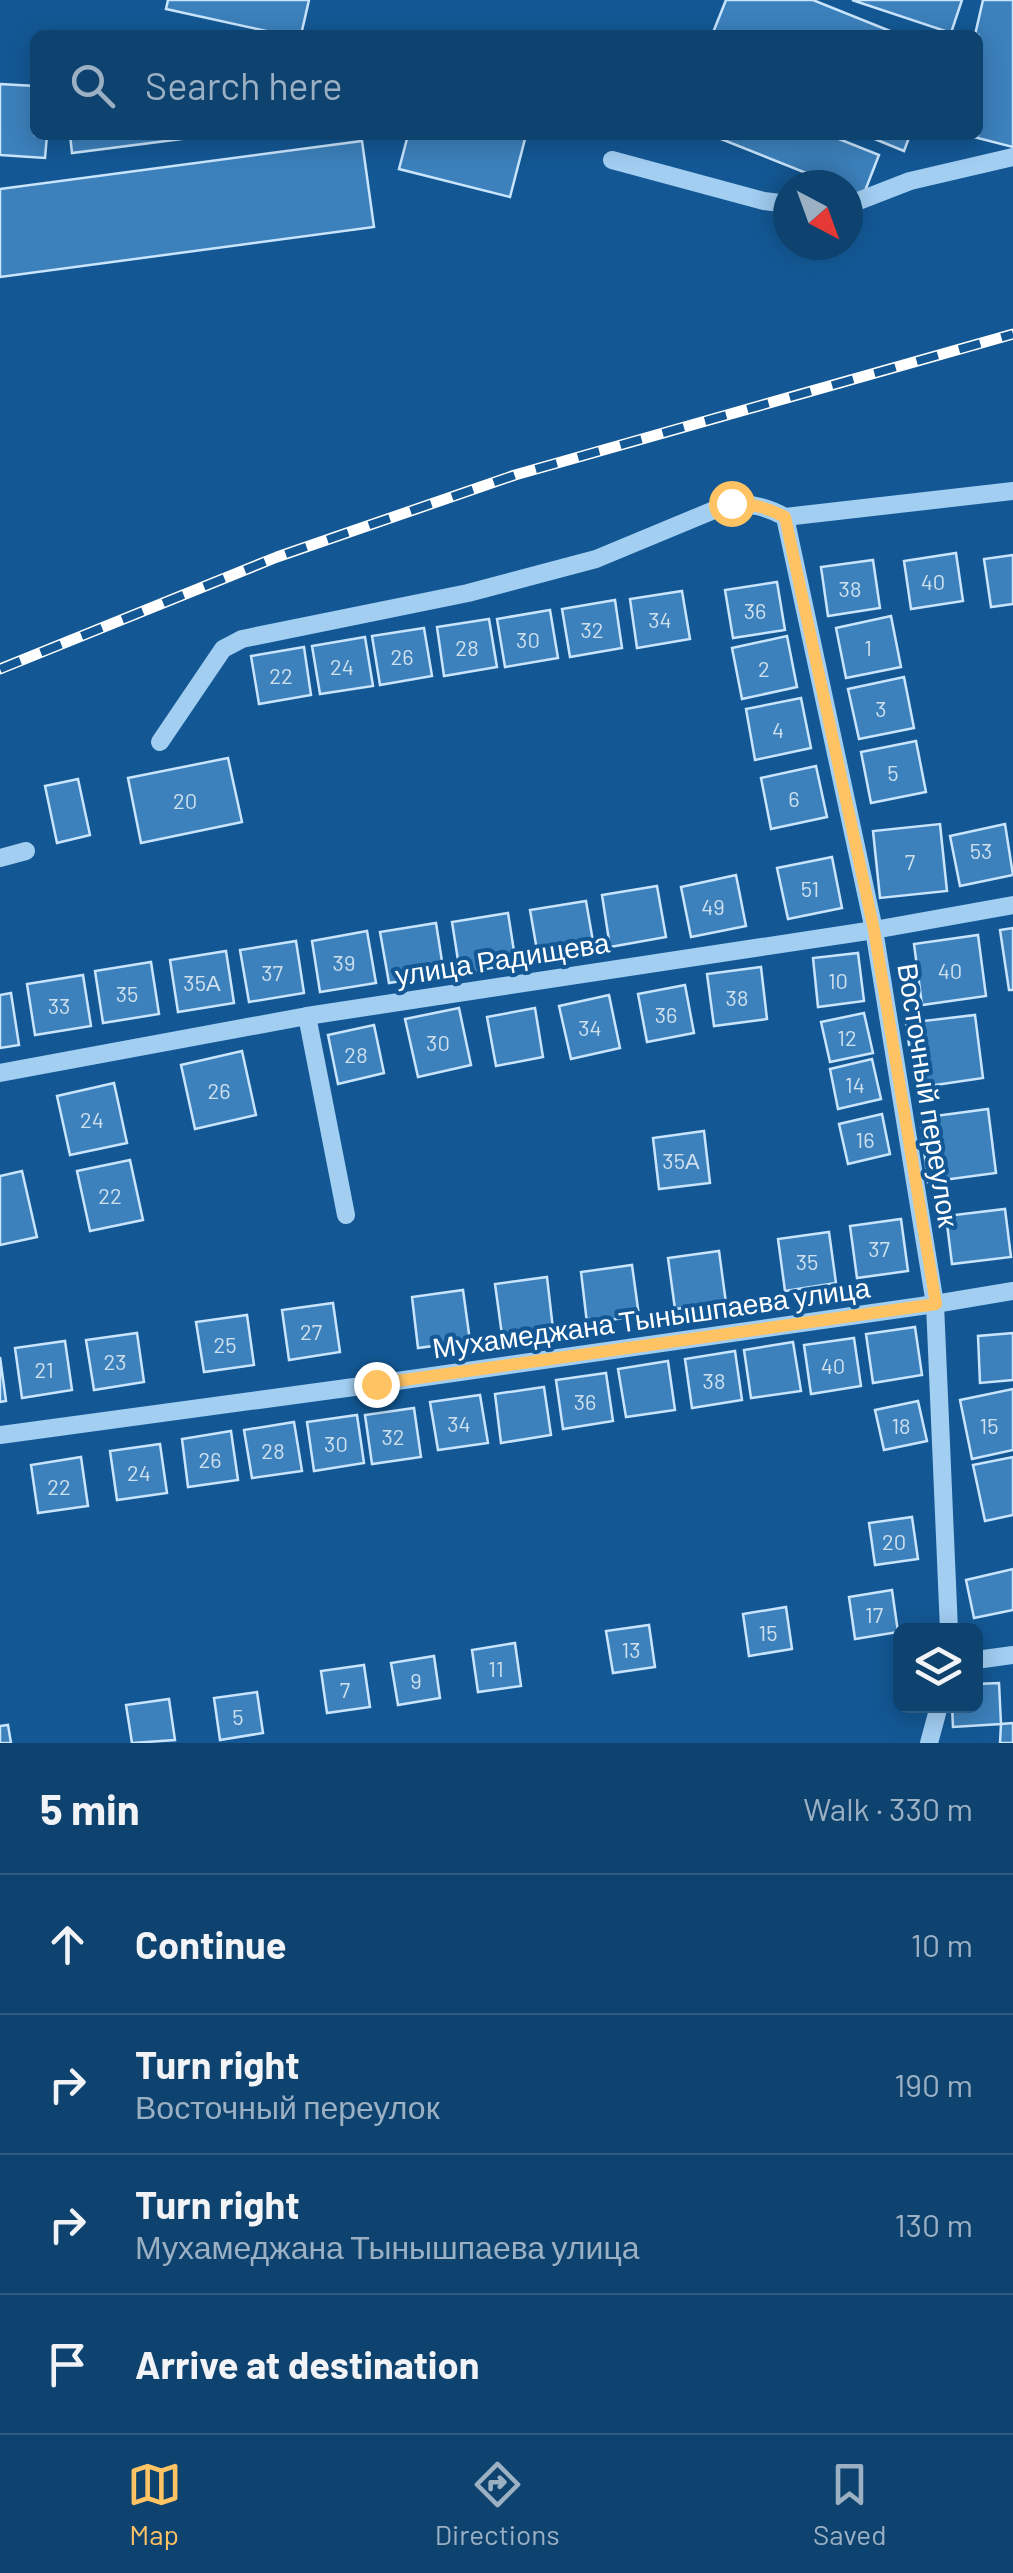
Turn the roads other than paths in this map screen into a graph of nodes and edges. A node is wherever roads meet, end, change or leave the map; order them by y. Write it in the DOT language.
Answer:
graph roads {
  1 [pos="1013,157"];
  2 [pos="612,160"];
  3 [pos="863,199"];
  4 [pos="773,202"];
  5 [pos="1013,491"];
  6 [pos="785,517"];
  7 [pos="160,742"];
  8 [pos="26,851"];
  9 [pos="0,858"];
  10 [pos="1013,905"];
  11 [pos="874,930"];
  12 [pos="306,1016"];
  13 [pos="0,1073"];
  14 [pos="346,1215"];
  15 [pos="1013,1291"];
  16 [pos="936,1304"];
  17 [pos="0,1435"];
  18 [pos="949,1623"];
  19 [pos="1013,1655"];
  20 [pos="983,1659"];
  21 [pos="937,1713"];
  22 [pos="928,1743"];
  1 -- 3 [label="street"];
  2 -- 4 [label="street"];
  5 -- 6 [label="street"];
  6 -- 7 [label="street"];
  6 -- 11 [label="street, Восточный переулок"];
  8 -- 9 [label="street"];
  10 -- 11 [label="street, улица Радищева"];
  11 -- 12 [label="street, улица Радищева"];
  11 -- 16 [label="street, Восточный переулок"];
  12 -- 13 [label="street, улица Радищева"];
  12 -- 14 [label="street"];
  15 -- 16 [label="street, Мухамеджана Тынышпаева улица"];
  16 -- 17 [label="street, Мухамеджана Тынышпаева улица"];
  16 -- 18 [label="street, Восточный переулок"];
  19 -- 20 [label="street"];
  21 -- 22 [label="street"];
}
